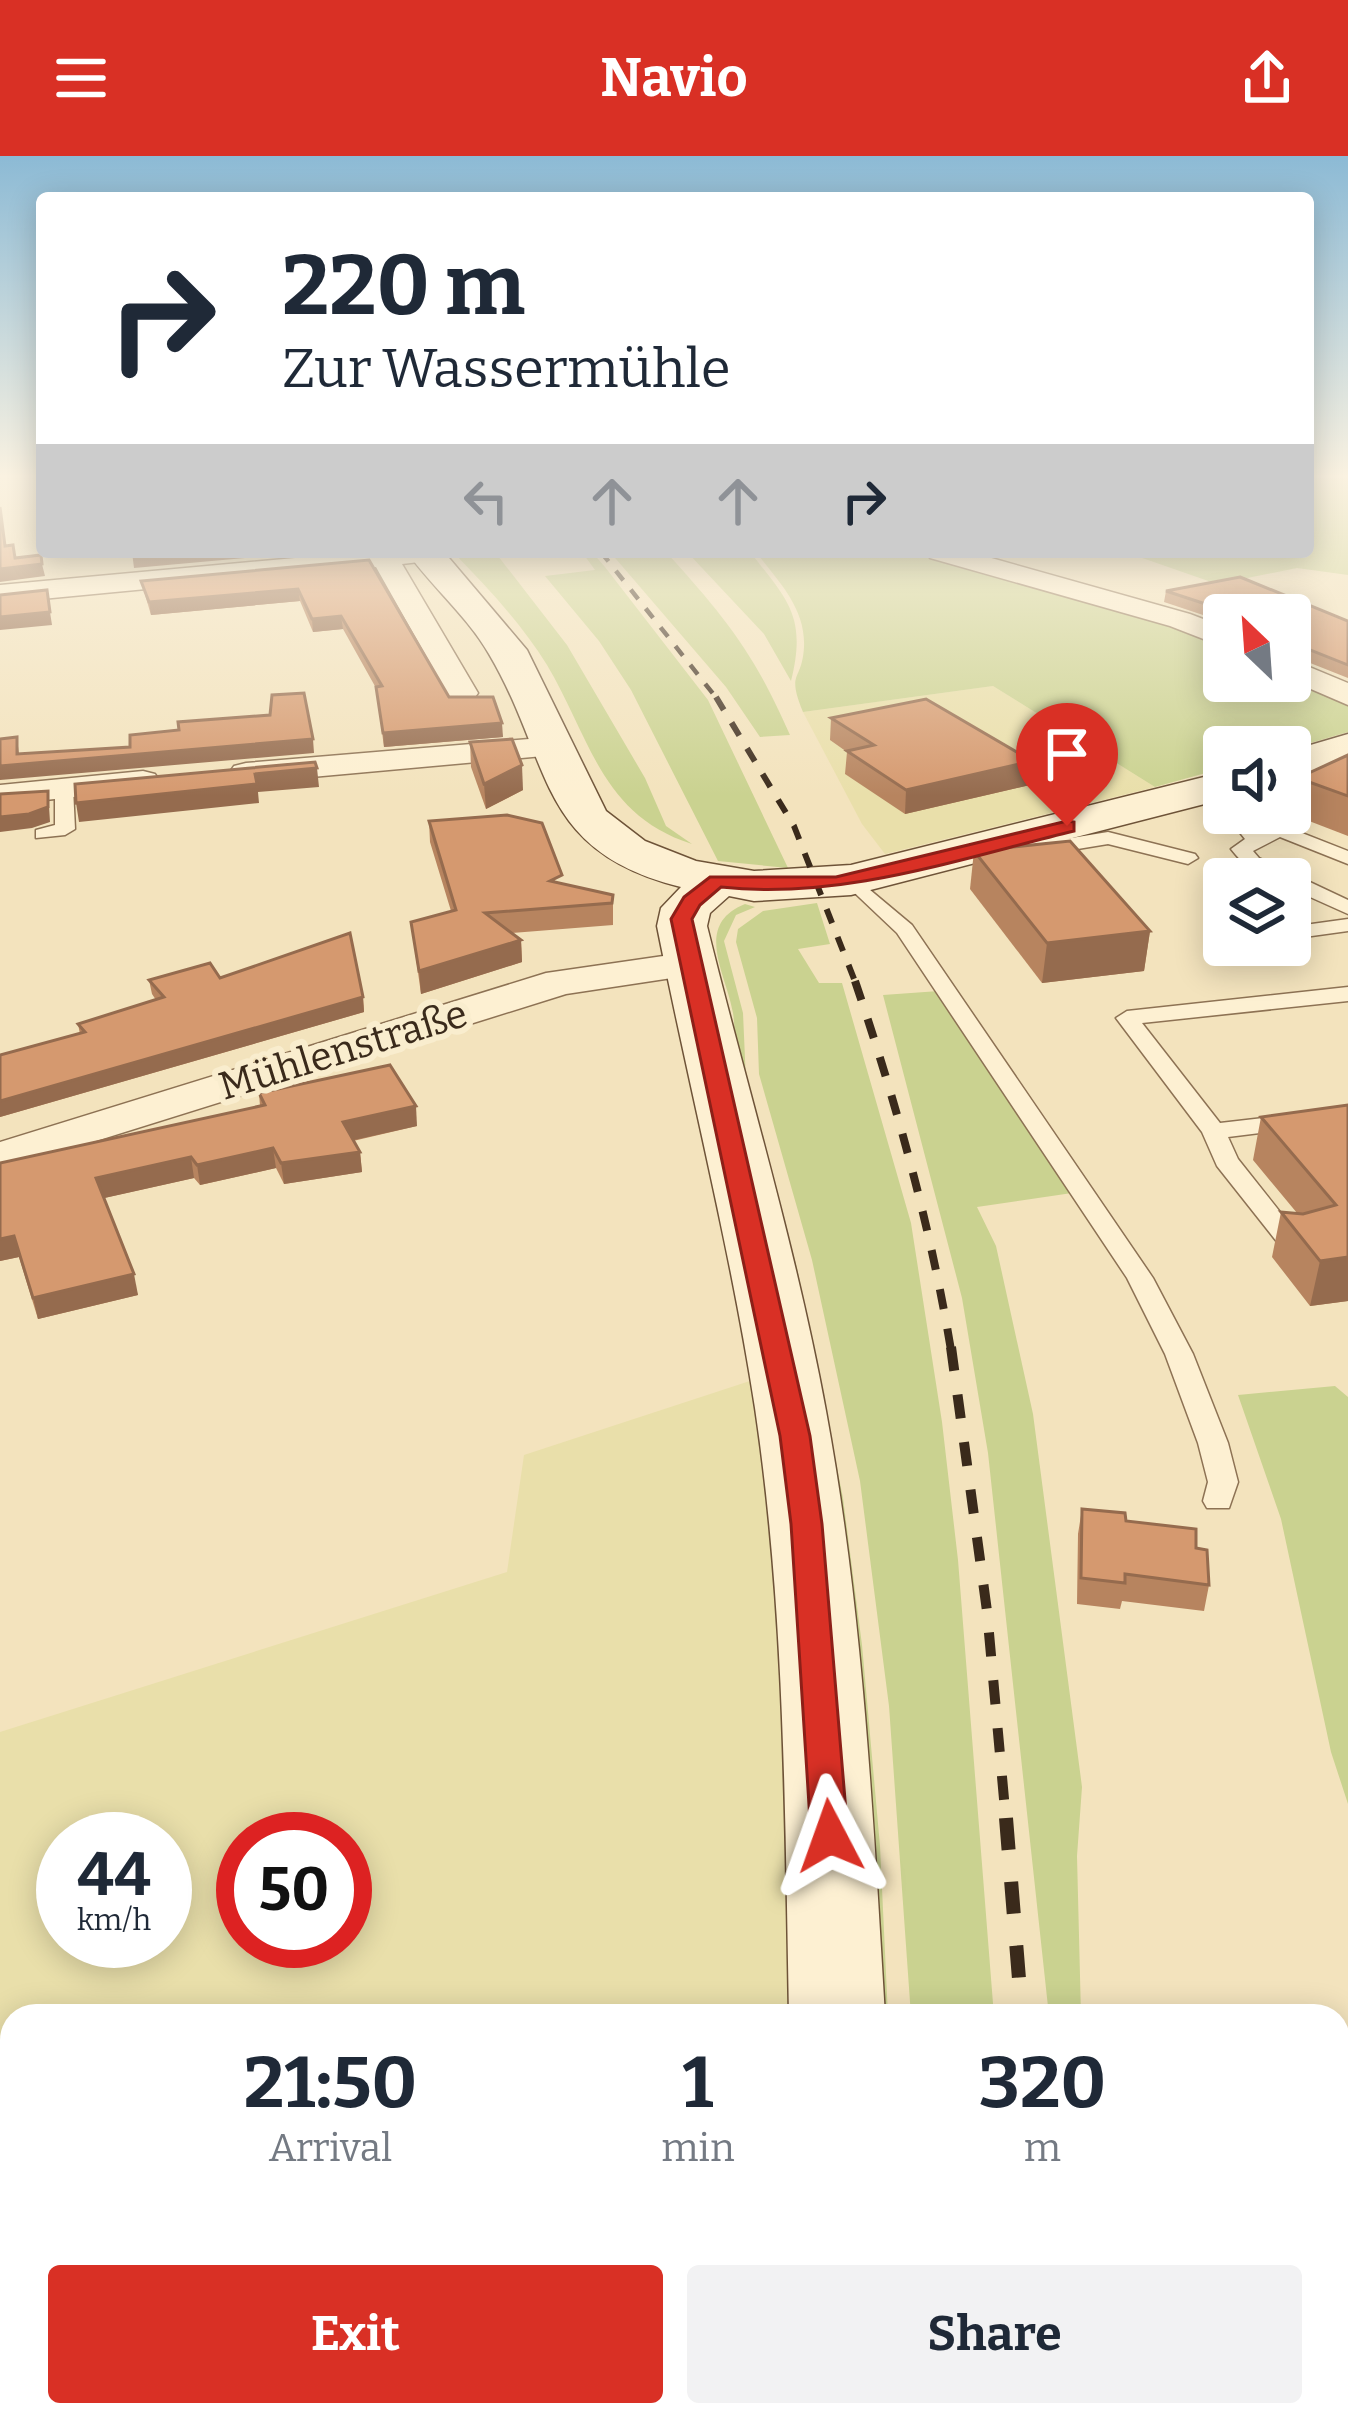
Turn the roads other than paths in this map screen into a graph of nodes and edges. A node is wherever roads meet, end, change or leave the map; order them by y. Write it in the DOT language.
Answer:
graph roads {
  1 [pos="108,584"];
  2 [pos="400,584"];
  3 [pos="452,584"];
  4 [pos="1053,584"];
  5 [pos="0,594"];
  6 [pos="1203,630"];
  7 [pos="1311,677"];
  8 [pos="462,693"];
  9 [pos="1348,694"];
  10 [pos="1348,747"];
  11 [pos="553,748"];
  12 [pos="1311,758"];
  13 [pos="64,788"];
  14 [pos="1203,790"];
  15 [pos="0,795"];
  16 [pos="592,824"];
  17 [pos="43,834"];
  18 [pos="1249,834"];
  19 [pos="1259,838"];
  20 [pos="1188,858"];
  21 [pos="1348,858"];
  22 [pos="924,863"];
  23 [pos="850,880"];
  24 [pos="717,881"];
  25 [pos="1348,908"];
  26 [pos="1348,925"];
  27 [pos="1311,930"];
  28 [pos="688,951"];
  29 [pos="1348,994"];
  30 [pos="1348,1115"];
  31 [pos="1214,1131"];
  32 [pos="0,1157"];
  33 [pos="1294,1246"];
  34 [pos="1218,1501"];
  35 [pos="837,2004"];
  1 -- 5 [label="street"];
  2 -- 8 [label="street"];
  3 -- 11 [label="main road"];
  4 -- 6 [label="street"];
  7 -- 9 [label="street"];
  10 -- 12 [label="main road"];
  11 -- 13 [label="street"];
  11 -- 16 [label="main road"];
  13 -- 15 [label="street"];
  13 -- 17 [label="lane"];
  14 -- 22 [label="main road"];
  16 -- 24 [label="main road"];
  16 -- 28 [label="main road"];
  18 -- 19 [label="lane"];
  19 -- 21 [label="lane"];
  19 -- 25 [label="lane"];
  20 -- 22 [label="lane"];
  22 -- 23 [label="main road"];
  23 -- 24 [label="main road"];
  23 -- 34 [label="lane"];
  24 -- 28 [label="main road"];
  26 -- 27 [label="lane"];
  28 -- 32 [label="street, Mühlenstraße"];
  28 -- 35 [label="main road"];
  29 -- 31 [label="lane"];
  30 -- 31 [label="lane"];
  31 -- 33 [label="lane"];
}
